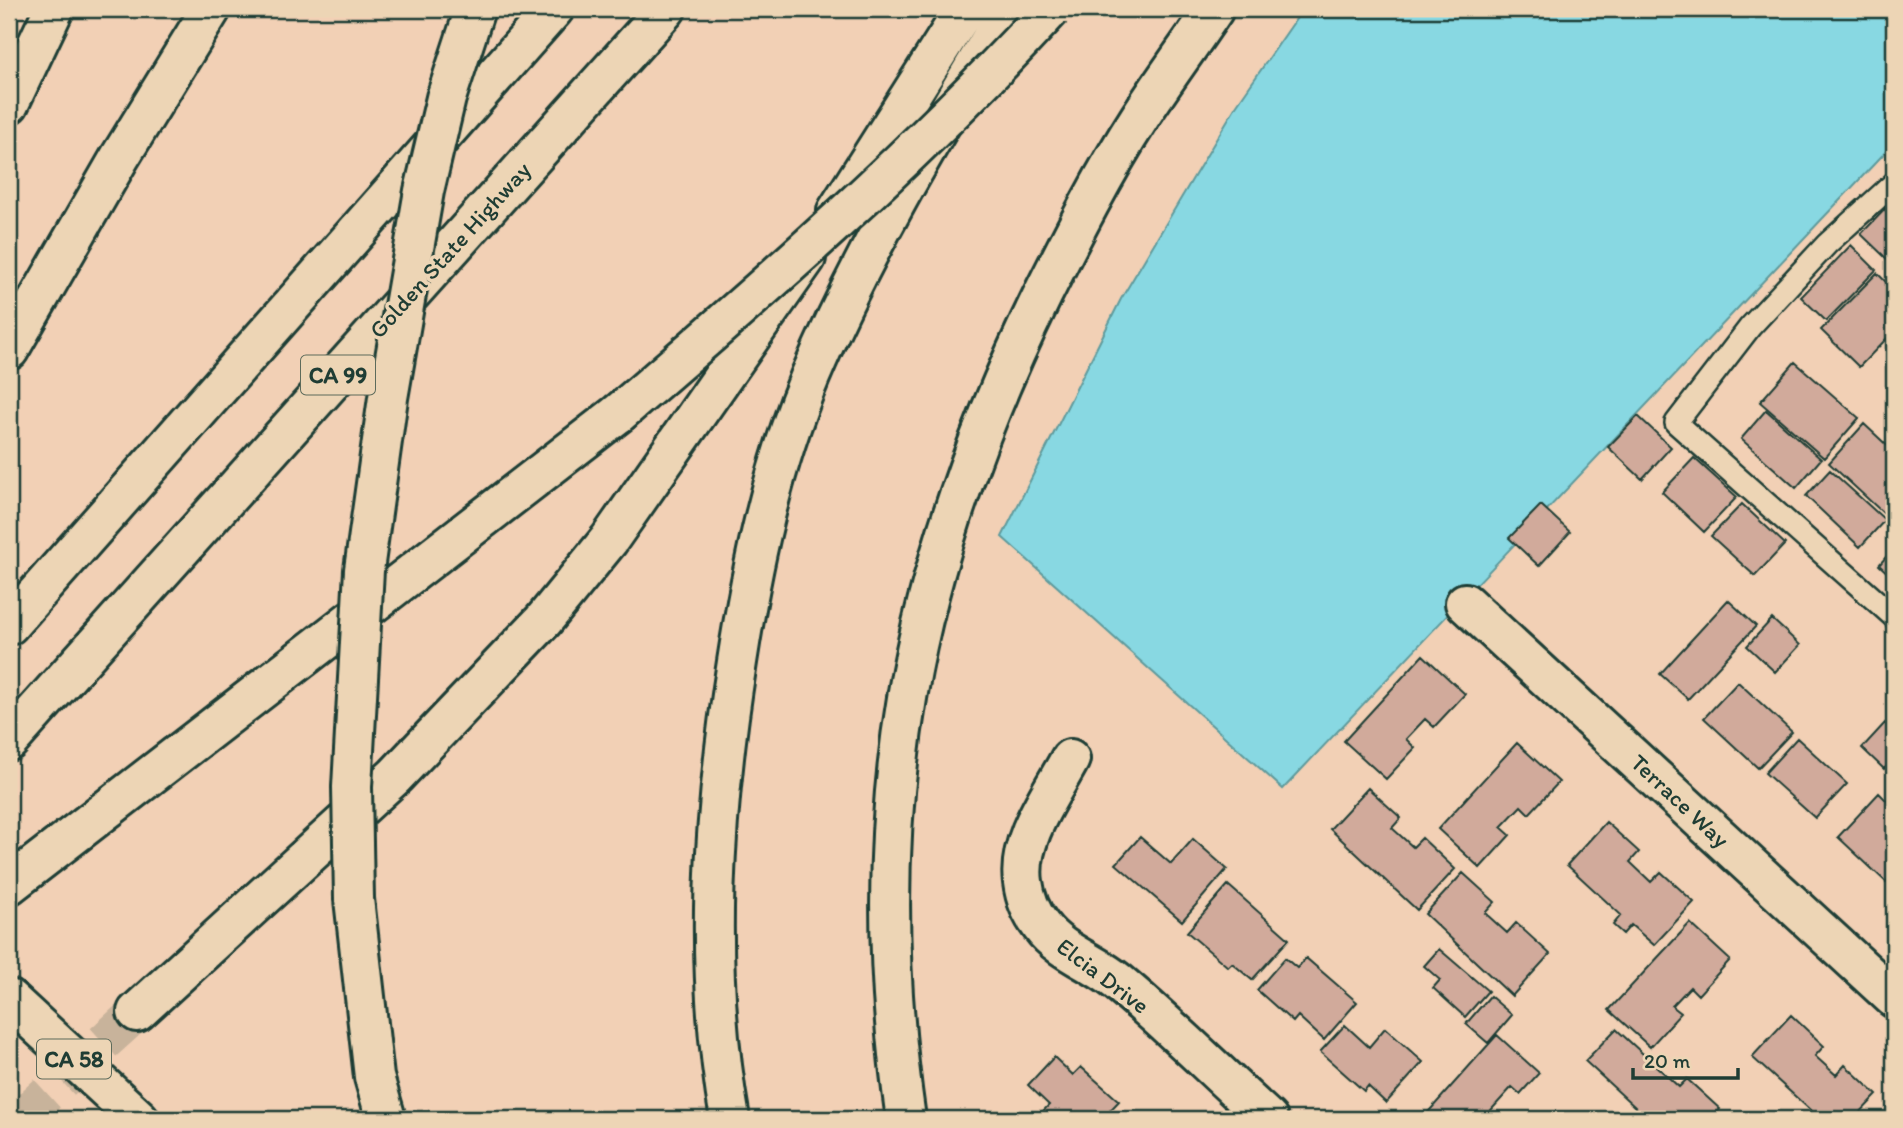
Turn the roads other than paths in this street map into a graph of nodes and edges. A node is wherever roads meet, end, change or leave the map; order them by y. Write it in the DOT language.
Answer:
graph roads {
  1 [pos="54,9"];
  2 [pos="211,9"];
  3 [pos="475,9"];
  4 [pos="554,9"];
  5 [pos="666,9"];
  6 [pos="965,9"];
  7 [pos="1009,9"];
  8 [pos="1051,9"];
  9 [pos="1214,9"];
  10 [pos="9,104"];
  11 [pos="1894,183"];
  12 [pos="9,350"];
  13 [pos="1465,603"];
  14 [pos="1894,617"];
  15 [pos="9,625"];
  16 [pos="9,741"];
  17 [pos="1070,759"];
  18 [pos="9,885"];
  19 [pos="1894,998"];
  20 [pos="9,999"];
  21 [pos="137,1013"];
  22 [pos="139,1119"];
  23 [pos="386,1119"];
  24 [pos="730,1119"];
  25 [pos="906,1119"];
  26 [pos="1268,1119"];
  1 -- 10 [label="main road"];
  2 -- 12 [label="main road"];
  3 -- 23 [label="main road, bridge"];
  4 -- 15 [label="main road"];
  5 -- 16 [label="main road, Golden State Highway / CA 99"];
  6 -- 21 [label="main road"];
  7 -- 24 [label="main road"];
  8 -- 18 [label="main road, bridge"];
  9 -- 25 [label="main road"];
  11 -- 14 [label="lane"];
  13 -- 19 [label="main road, Terrace Way"];
  17 -- 26 [label="main road, Elcia Drive"];
  20 -- 22 [label="main road, CA 58"];
}
